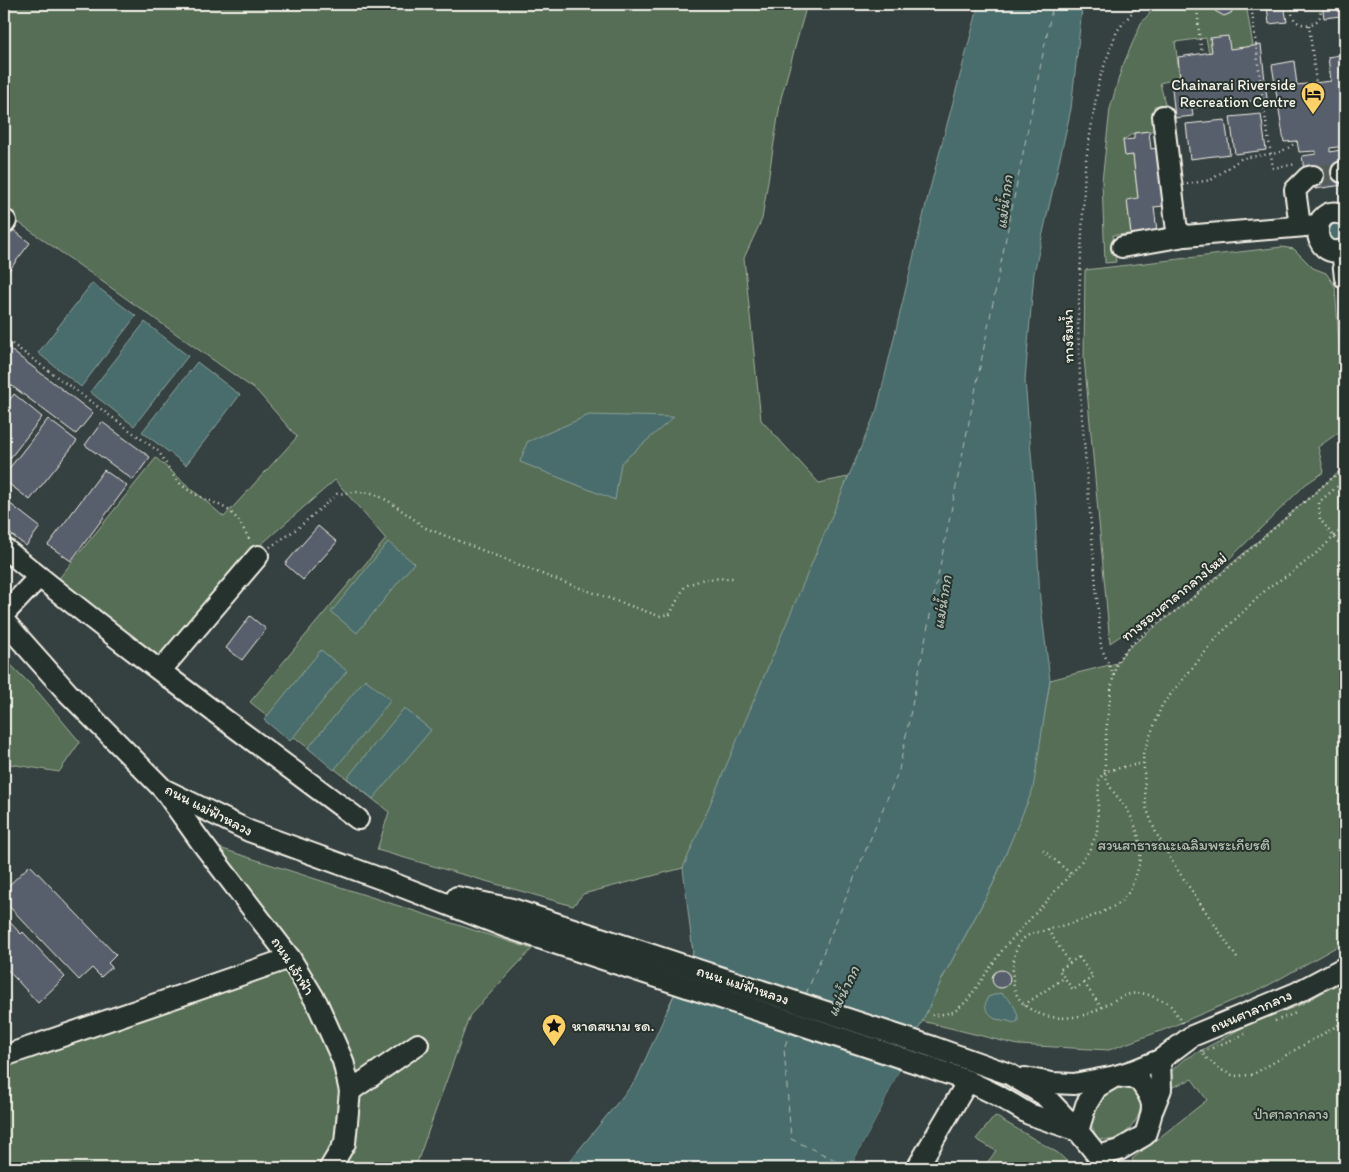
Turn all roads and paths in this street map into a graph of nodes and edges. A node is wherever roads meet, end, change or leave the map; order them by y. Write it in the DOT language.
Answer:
graph roads {
  1 [pos="1139,4"];
  2 [pos="1213,4"];
  3 [pos="1251,4"];
  4 [pos="1294,4"];
  5 [pos="1319,4"];
  6 [pos="1197,5"];
  7 [pos="1309,25"];
  8 [pos="1202,54"];
  9 [pos="1316,83"];
  10 [pos="1163,116"];
  11 [pos="1297,141"];
  12 [pos="1271,155"];
  13 [pos="1308,169"];
  14 [pos="1183,184"];
  15 [pos="1345,215"];
  16 [pos="1309,226"];
  17 [pos="1185,236"];
  18 [pos="1122,247"];
  19 [pos="1344,249"];
  20 [pos="1345,278"];
  21 [pos="4,338"];
  22 [pos="1345,467"];
  23 [pos="1345,480"];
  24 [pos="1345,526"];
  25 [pos="1333,536"];
  26 [pos="4,548"];
  27 [pos="1345,551"];
  28 [pos="258,556"];
  29 [pos="40,577"];
  30 [pos="733,578"];
  31 [pos="4,614"];
  32 [pos="4,621"];
  33 [pos="161,670"];
  34 [pos="1114,677"];
  35 [pos="1143,763"];
  36 [pos="1106,771"];
  37 [pos="163,789"];
  38 [pos="358,819"];
  39 [pos="1043,850"];
  40 [pos="1071,874"];
  41 [pos="509,918"];
  42 [pos="1048,930"];
  43 [pos="1014,937"];
  44 [pos="1020,943"];
  45 [pos="290,958"];
  46 [pos="1237,958"];
  47 [pos="1070,963"];
  48 [pos="1345,967"];
  49 [pos="1064,978"];
  50 [pos="1084,983"];
  51 [pos="1024,1005"];
  52 [pos="1100,1007"];
  53 [pos="932,1016"];
  54 [pos="1345,1021"];
  55 [pos="1182,1022"];
  56 [pos="418,1044"];
  57 [pos="1203,1052"];
  58 [pos="4,1056"];
  59 [pos="1160,1060"];
  60 [pos="1008,1074"];
  61 [pos="1116,1076"];
  62 [pos="968,1081"];
  63 [pos="350,1091"];
  64 [pos="1153,1110"];
  65 [pos="1078,1131"];
  66 [pos="1101,1162"];
  67 [pos="330,1168"];
  68 [pos="917,1168"];
  1 -- 34 [label="path, ทางริมน้ำ"];
  2 -- 6 [label="path"];
  3 -- 12 [label="path"];
  4 -- 7 [label="path"];
  5 -- 7 [label="path"];
  6 -- 8 [label="path"];
  7 -- 9 [label="path"];
  10 -- 17 [label="street"];
  11 -- 12 [label="path"];
  12 -- 13 [label="path"];
  12 -- 14 [label="path"];
  13 -- 16 [label="street"];
  15 -- 16 [label="street"];
  16 -- 17 [label="street"];
  16 -- 19 [label="street"];
  17 -- 18 [label="street"];
  19 -- 20 [label="street"];
  21 -- 28 [label="path"];
  22 -- 34 [label="path, ทางรอบศาลากลางใหม่"];
  23 -- 25 [label="path"];
  24 -- 25 [label="path"];
  25 -- 27 [label="path"];
  25 -- 35 [label="path"];
  26 -- 29 [label="street"];
  28 -- 30 [label="path"];
  28 -- 33 [label="street"];
  29 -- 31 [label="street"];
  29 -- 33 [label="street"];
  32 -- 37 [label="street, ถนน แม่ฟ้าหลวง"];
  33 -- 38 [label="street"];
  34 -- 36 [label="path, ทางรอบศาลากลางใหม่"];
  35 -- 36 [label="path"];
  35 -- 46 [label="path"];
  36 -- 40 [label="path"];
  36 -- 42 [label="path, ทางรอบศาลากลางใหม่"];
  37 -- 41 [label="street, ถนน แม่ฟ้าหลวง"];
  37 -- 45 [label="street, ถนน เจ้าฟ้า"];
  39 -- 40 [label="path"];
  40 -- 43 [label="path"];
  41 -- 60 [label="street, ถนน แม่ฟ้าหลวง"];
  41 -- 62 [label="street, ถนน แม่ฟ้าหลวง"];
  42 -- 44 [label="path, ทางรอบศาลากลางใหม่"];
  42 -- 47 [label="path"];
  43 -- 44 [label="path"];
  43 -- 53 [label="path"];
  44 -- 51 [label="path"];
  45 -- 58 [label="street"];
  45 -- 63 [label="street, ถนน เจ้าฟ้า"];
  47 -- 49 [label="path"];
  47 -- 50 [label="path"];
  48 -- 59 [label="street, ถนนศาลากลาง"];
  49 -- 50 [label="path"];
  49 -- 51 [label="path"];
  50 -- 52 [label="path"];
  51 -- 52 [label="path"];
  52 -- 55 [label="path"];
  54 -- 57 [label="path"];
  56 -- 63 [label="street"];
  59 -- 61 [label="street, ถนนศาลากลาง"];
  59 -- 64 [label="street"];
  60 -- 61 [label="street"];
  60 -- 65 [label="street, ถนน แม่ฟ้าหลวง"];
  61 -- 64 [label="street"];
  61 -- 65 [label="street"];
  62 -- 65 [label="street, ถนน แม่ฟ้าหลวง"];
  62 -- 68 [label="street"];
  63 -- 67 [label="street, ถนน เจ้าฟ้า"];
  64 -- 66 [label="street"];
  65 -- 66 [label="street, ถนน แม่ฟ้าหลวง"];
}
